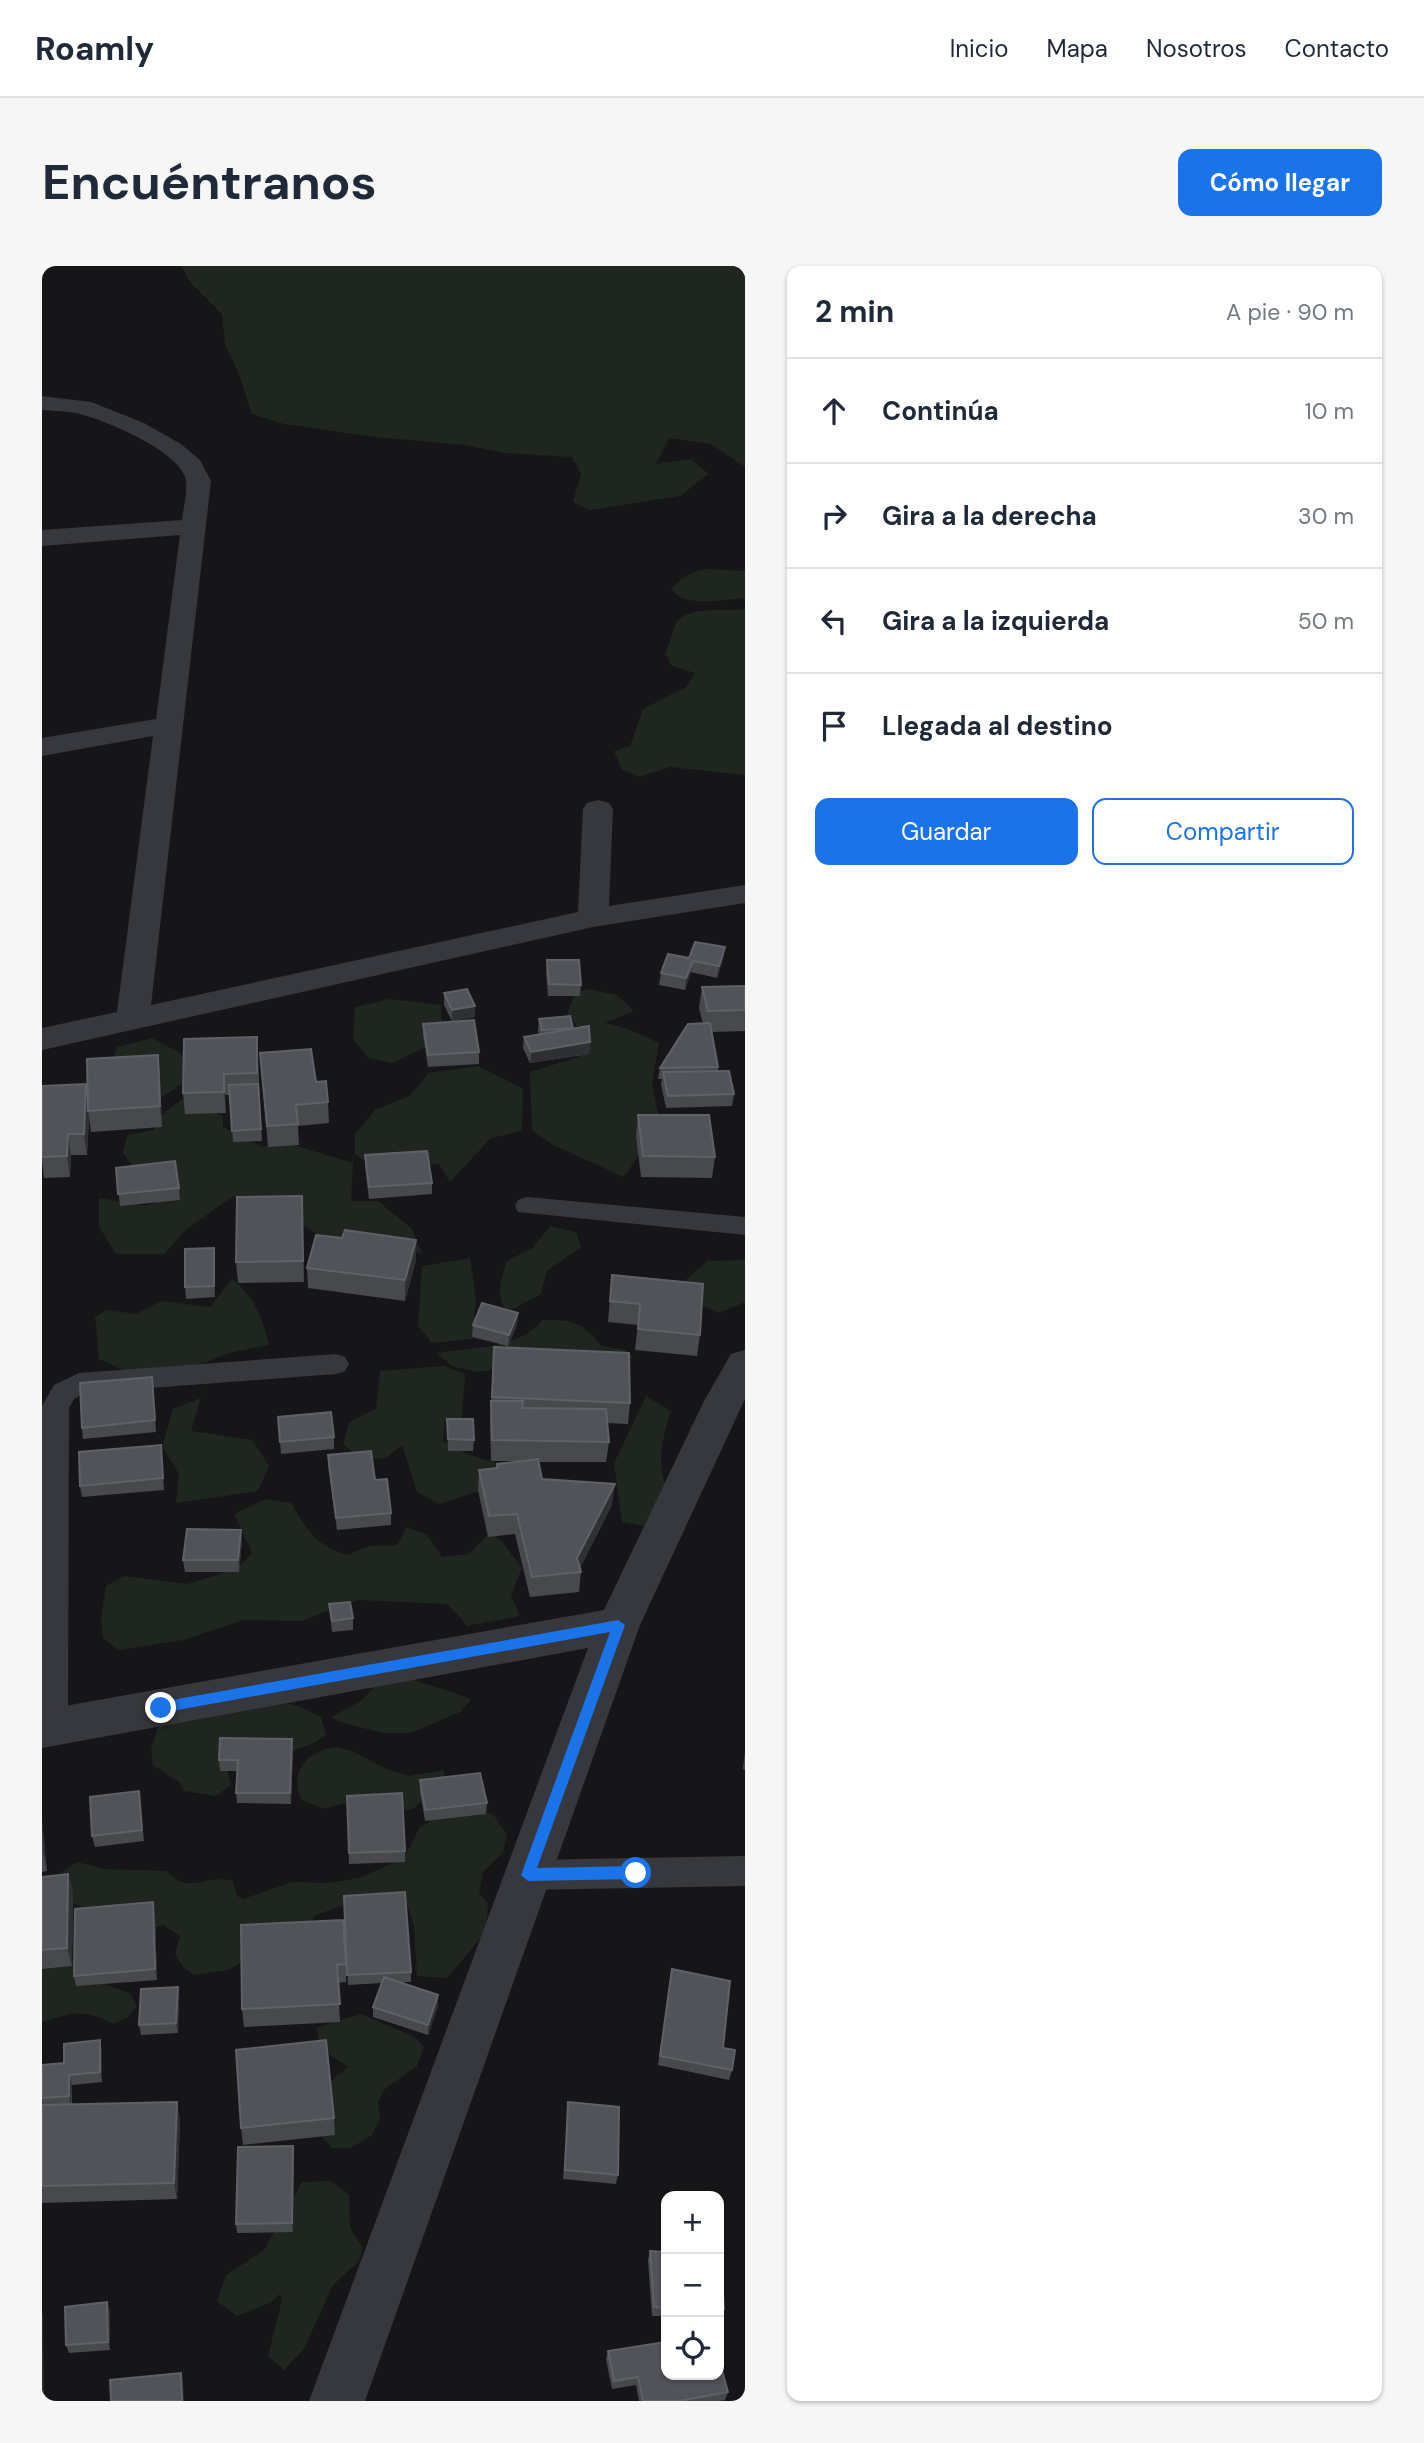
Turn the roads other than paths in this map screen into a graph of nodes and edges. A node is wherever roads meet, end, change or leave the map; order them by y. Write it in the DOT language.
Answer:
graph roads {
  1 [pos="42,402"];
  2 [pos="193,527"];
  3 [pos="42,538"];
  4 [pos="170,725"];
  5 [pos="42,747"];
  6 [pos="598,809"];
  7 [pos="745,894"];
  8 [pos="593,918"];
  9 [pos="133,1018"];
  10 [pos="42,1039"];
  11 [pos="527,1206"];
  12 [pos="745,1226"];
  13 [pos="336,1364"];
  14 [pos="738,1388"];
  15 [pos="618,1625"];
  16 [pos="48,1728"];
  17 [pos="745,1871"];
  18 [pos="528,1875"];
  19 [pos="337,2401"];
  1 -- 2 [label="street"];
  2 -- 3 [label="street"];
  2 -- 4 [label="street"];
  4 -- 5 [label="street"];
  4 -- 9 [label="street"];
  6 -- 8 [label="street"];
  7 -- 8 [label="street"];
  8 -- 9 [label="street"];
  9 -- 10 [label="street"];
  11 -- 12 [label="lane"];
  13 -- 16 [label="lane"];
  14 -- 15 [label="street"];
  15 -- 16 [label="street"];
  15 -- 18 [label="street"];
  17 -- 18 [label="lane"];
  18 -- 19 [label="street"];
}
